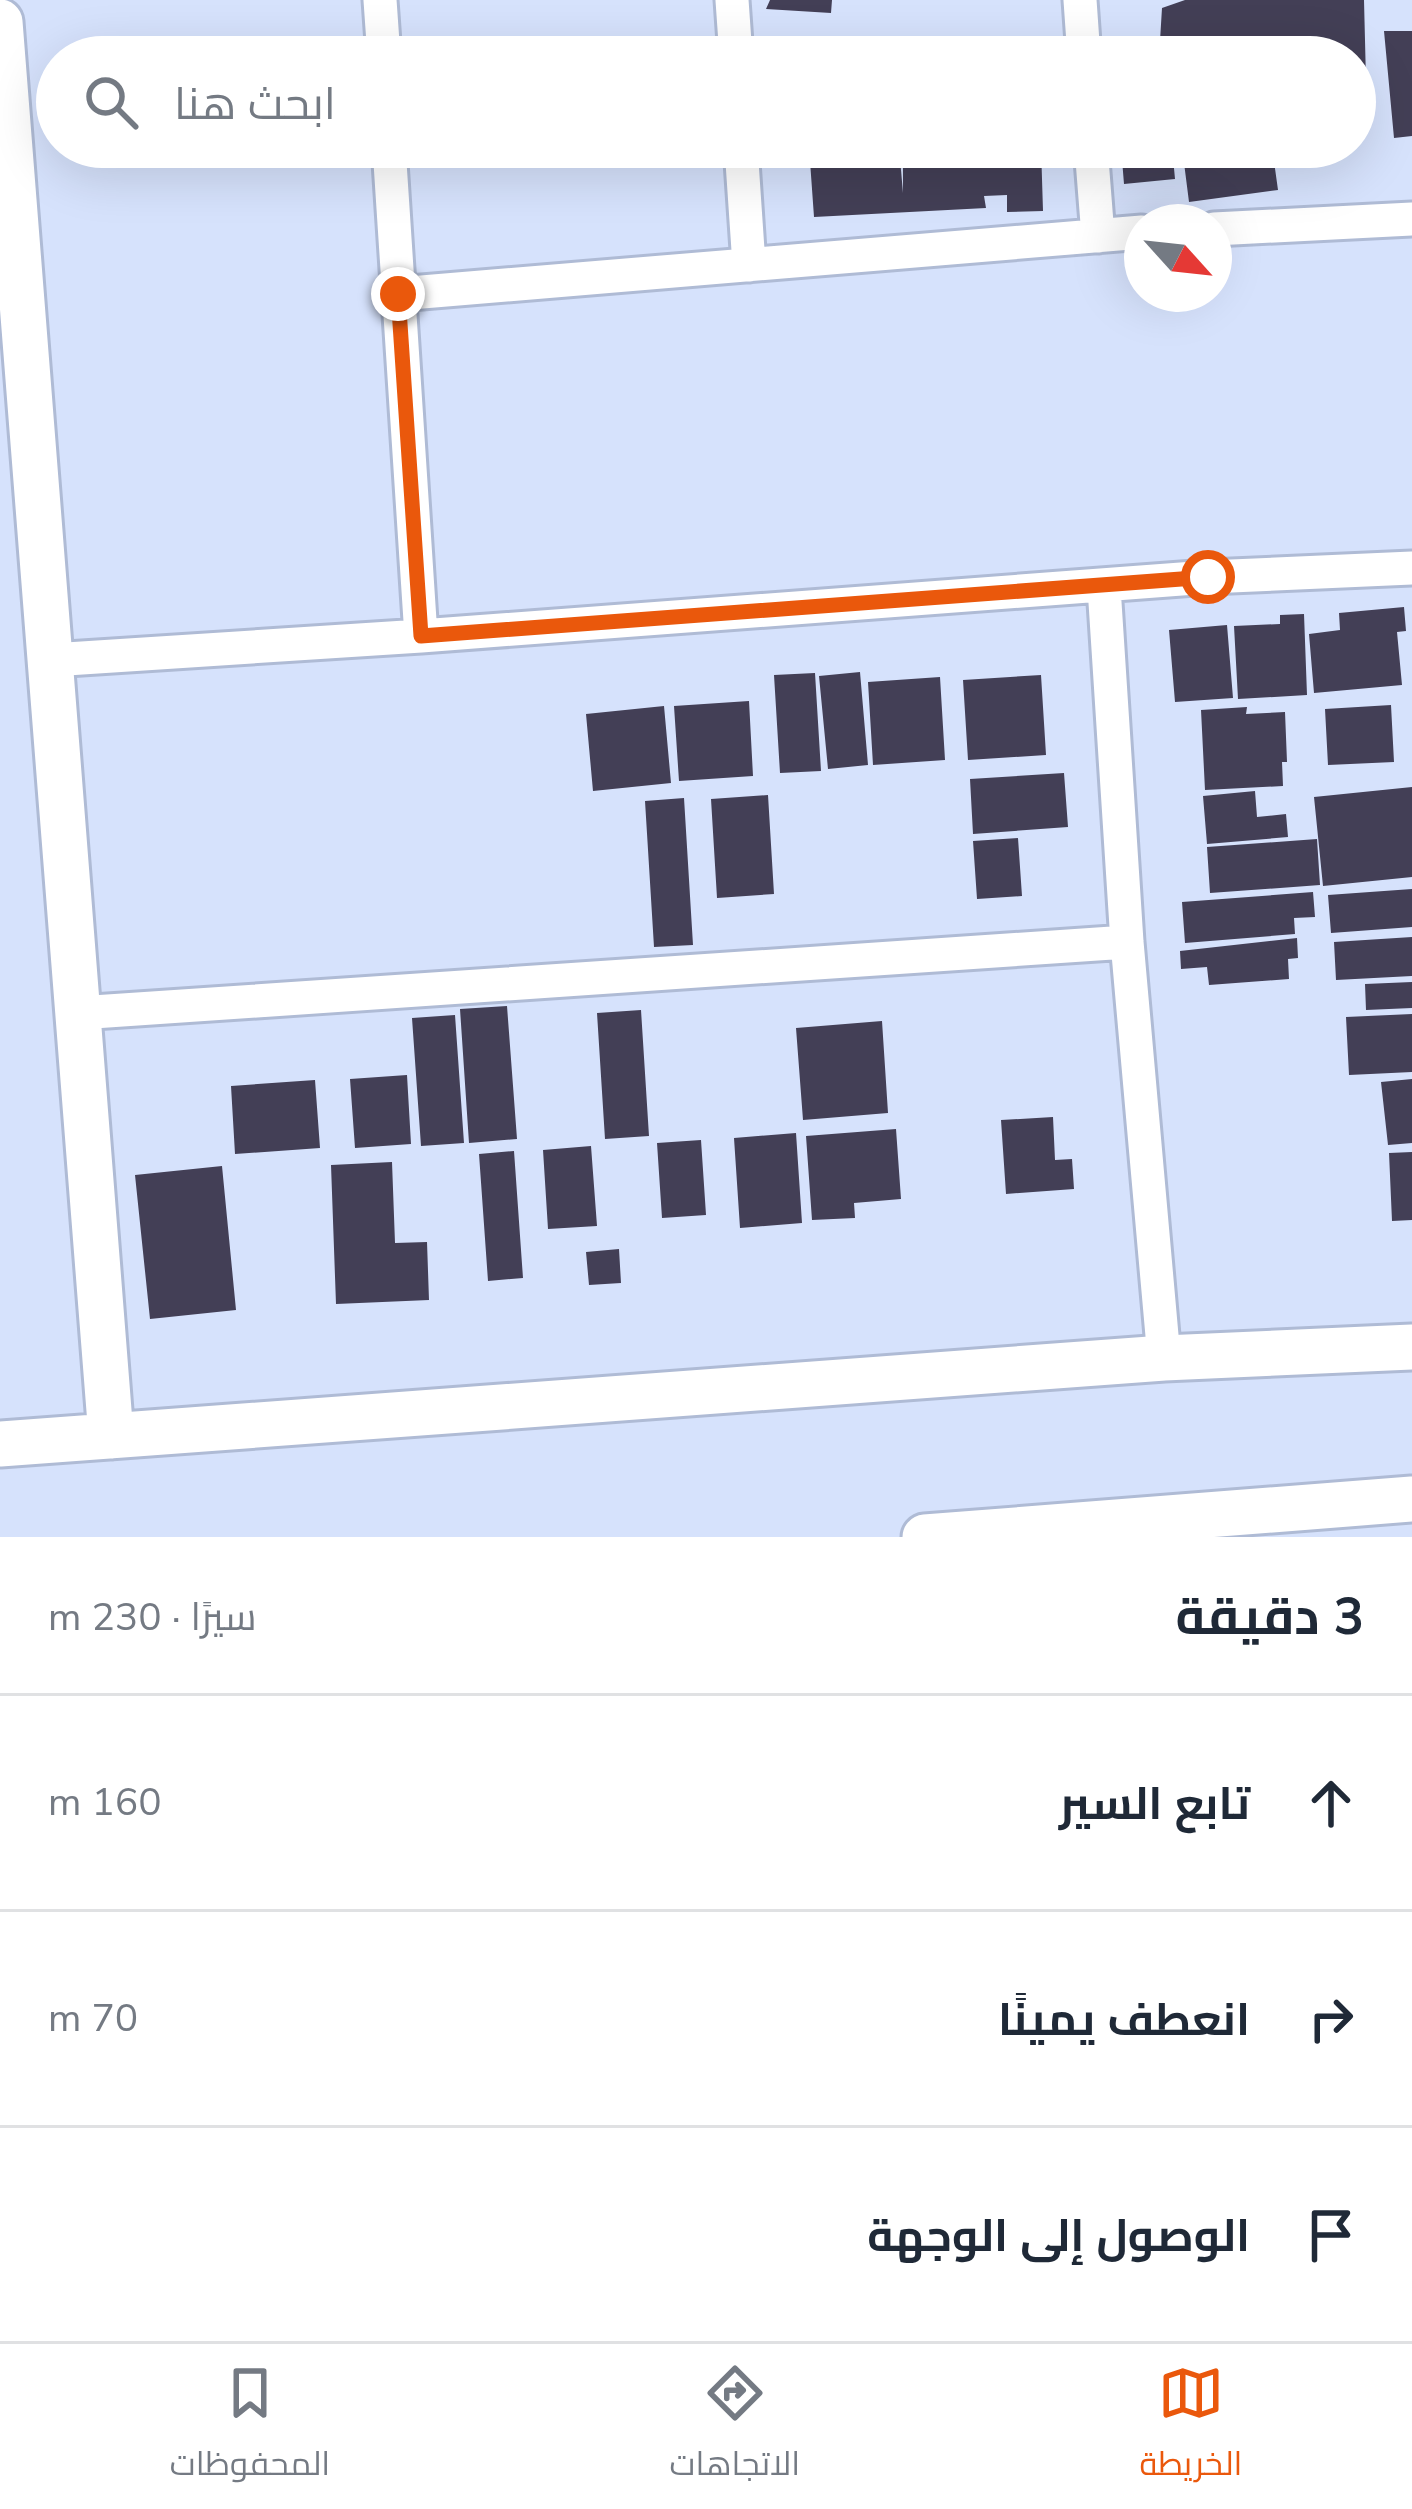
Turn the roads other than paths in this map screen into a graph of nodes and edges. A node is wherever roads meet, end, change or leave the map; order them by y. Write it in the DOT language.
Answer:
graph roads {
  1 [pos="380,0"];
  2 [pos="732,0"];
  3 [pos="1080,0"];
  4 [pos="0,22"];
  5 [pos="383,36"];
  6 [pos="735,36"];
  7 [pos="1083,36"];
  8 [pos="390,168"];
  9 [pos="742,168"];
  10 [pos="1093,168"];
  11 [pos="1412,219"];
  12 [pos="1232,228"];
  13 [pos="1124,234"];
  14 [pos="1098,236"];
  15 [pos="748,265"];
  16 [pos="398,294"];
  17 [pos="1412,568"];
  18 [pos="1104,587"];
  19 [pos="421,636"];
  20 [pos="51,660"];
  21 [pos="1127,942"];
  22 [pos="78,1013"];
  23 [pos="1412,1347"];
  24 [pos="1164,1358"];
  25 [pos="111,1436"];
  26 [pos="0,1444"];
  27 [pos="1412,1499"];
  28 [pos="925,1537"];
  1 -- 5 [label="street"];
  2 -- 6 [label="street"];
  3 -- 7 [label="street"];
  4 -- 20 [label="street"];
  8 -- 16 [label="street"];
  9 -- 15 [label="street"];
  10 -- 14 [label="street"];
  11 -- 12 [label="street"];
  13 -- 14 [label="street"];
  14 -- 15 [label="street"];
  15 -- 16 [label="street"];
  16 -- 19 [label="street"];
  17 -- 18 [label="street"];
  18 -- 19 [label="street"];
  18 -- 21 [label="street"];
  19 -- 20 [label="street"];
  20 -- 22 [label="street"];
  21 -- 22 [label="street"];
  21 -- 24 [label="street"];
  22 -- 25 [label="street"];
  23 -- 24 [label="street"];
  24 -- 25 [label="street"];
  25 -- 26 [label="street"];
  27 -- 28 [label="street"];
}
